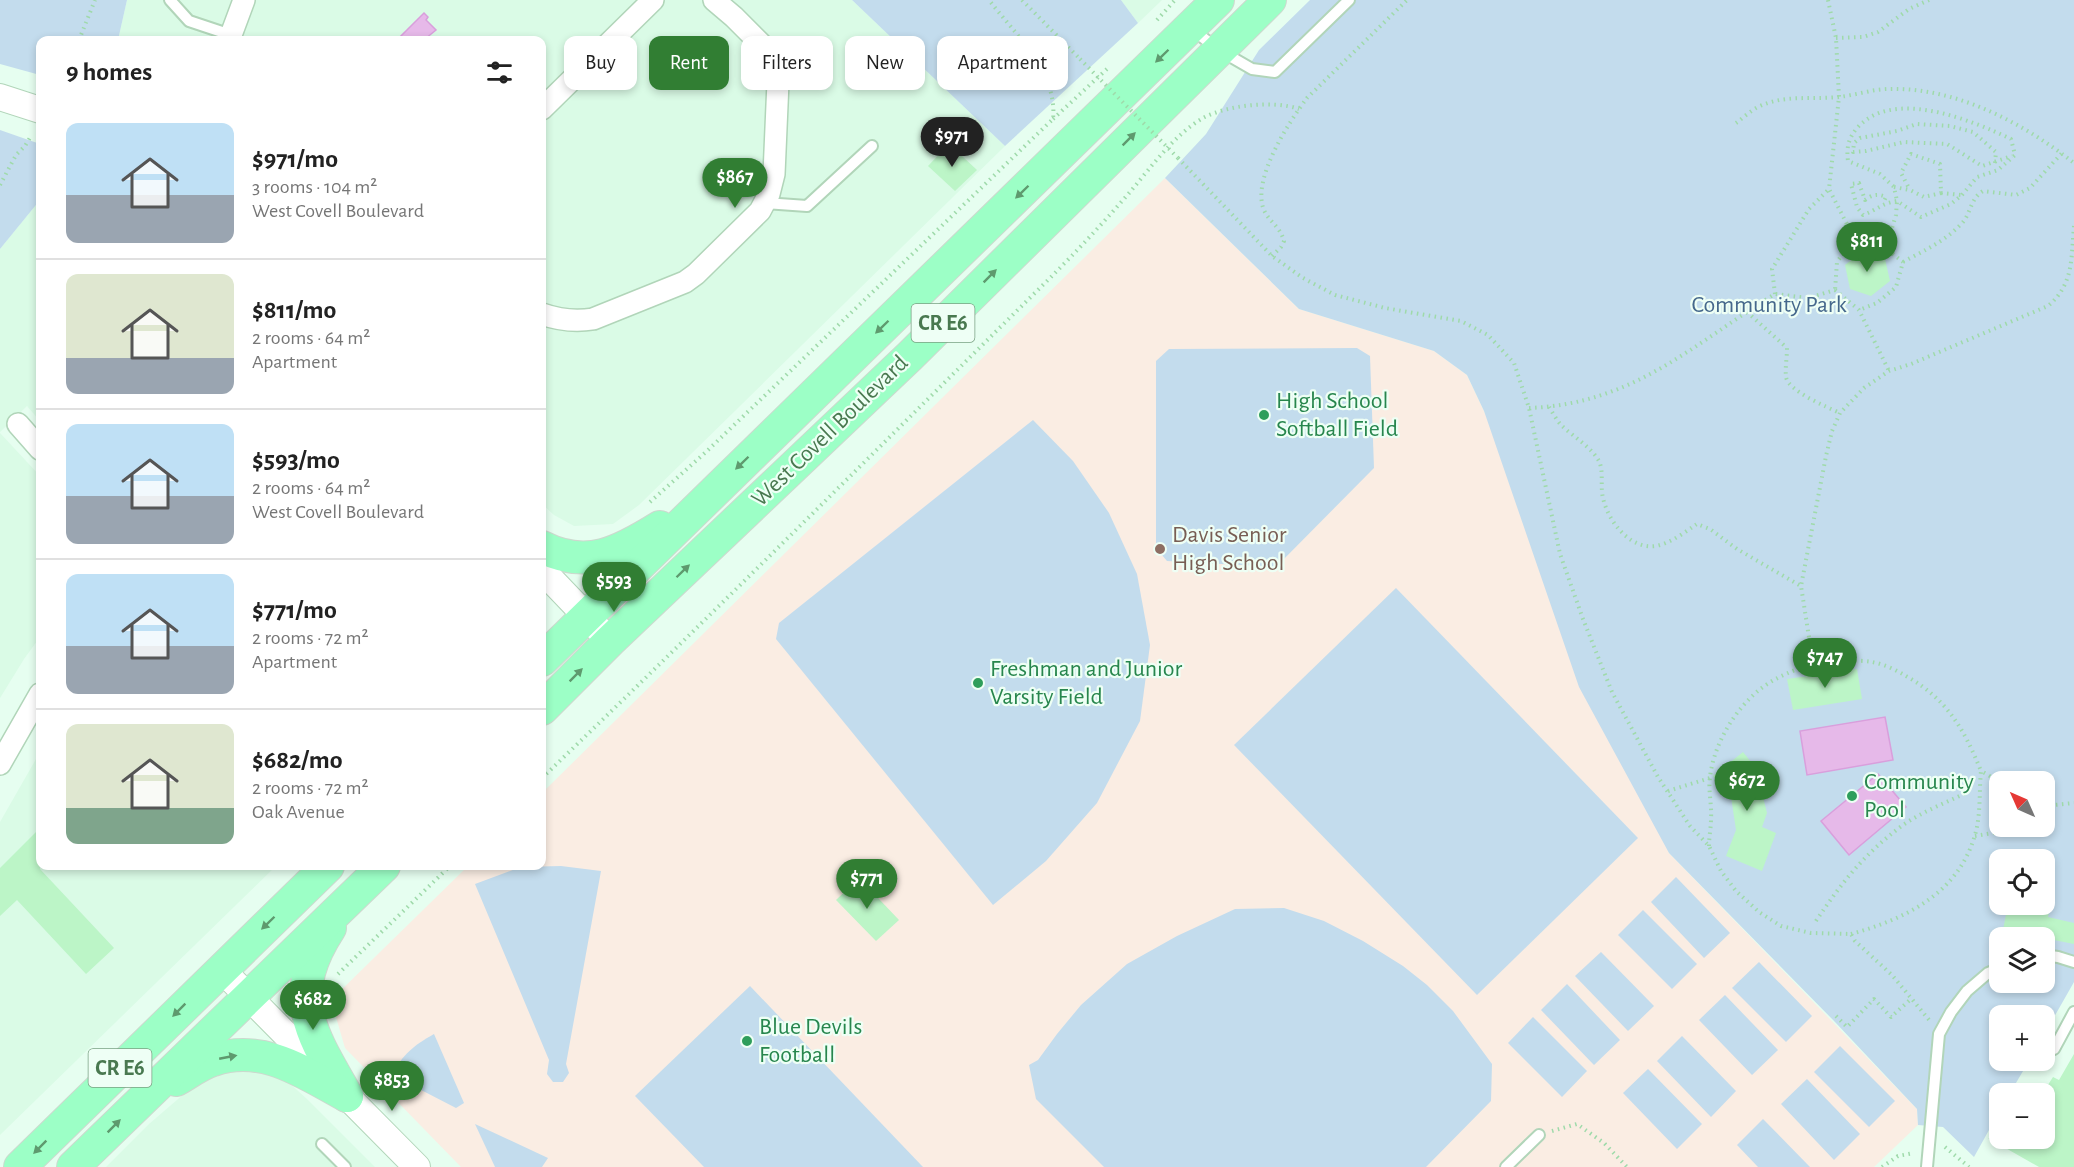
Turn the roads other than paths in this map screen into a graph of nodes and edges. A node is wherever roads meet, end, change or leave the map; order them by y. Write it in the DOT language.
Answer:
graph roads {
  1 [pos="170,0"];
  2 [pos="244,0"];
  3 [pos="653,0"];
  4 [pos="714,0"];
  5 [pos="1218,0"];
  6 [pos="1270,0"];
  7 [pos="1349,0"];
  8 [pos="1190,28"];
  9 [pos="226,36"];
  10 [pos="232,36"];
  11 [pos="1219,50"];
  12 [pos="0,97"];
  13 [pos="546,105"];
  14 [pos="36,109"];
  15 [pos="872,146"];
  16 [pos="765,203"];
  17 [pos="546,316"];
  18 [pos="18,424"];
  19 [pos="36,444"];
  20 [pos="711,494"];
  21 [pos="546,549"];
  22 [pos="546,574"];
  23 [pos="587,616"];
  24 [pos="610,641"];
  25 [pos="546,656"];
  26 [pos="36,701"];
  27 [pos="546,705"];
  28 [pos="1,761"];
  29 [pos="324,870"];
  30 [pos="380,870"];
  31 [pos="345,904"];
  32 [pos="2055,957"];
  33 [pos="2074,962"];
  34 [pos="221,969"];
  35 [pos="1989,973"];
  36 [pos="248,996"];
  37 [pos="2074,1012"];
  38 [pos="2055,1047"];
  39 [pos="347,1096"];
  40 [pos="139,1102"];
  41 [pos="1539,1135"];
  42 [pos="322,1144"];
  43 [pos="407,1164"];
  44 [pos="20,1167"];
  45 [pos="73,1167"];
  46 [pos="345,1167"];
  47 [pos="1506,1167"];
  48 [pos="1927,1167"];
  1 -- 9 [label="lane"];
  2 -- 10 [label="street"];
  3 -- 13 [label="street"];
  4 -- 16 [label="street"];
  5 -- 8 [label="main road, West Covell Boulevard / CR E6"];
  6 -- 11 [label="main road, West Covell Boulevard / CR E6"];
  7 -- 11 [label="lane"];
  8 -- 11 [label="lane"];
  8 -- 20 [label="main road, West Covell Boulevard / CR E6, one-way"];
  24 -- 11 [label="main road, West Covell Boulevard / CR E6, one-way"];
  12 -- 14 [label="street"];
  15 -- 16 [label="lane"];
  16 -- 17 [label="street"];
  18 -- 19 [label="street"];
  20 -- 21 [label="main road"];
  20 -- 23 [label="main road, West Covell Boulevard / CR E6"];
  22 -- 23 [label="street"];
  23 -- 24 [label="street"];
  23 -- 25 [label="main road, West Covell Boulevard / CR E6"];
  27 -- 24 [label="main road, West Covell Boulevard / CR E6, one-way"];
  26 -- 28 [label="street"];
  29 -- 34 [label="main road, CR E6, one-way"];
  30 -- 31 [label="main road, CR E6"];
  31 -- 36 [label="main road, CR E6"];
  31 -- 39 [label="main road"];
  32 -- 33 [label="lane"];
  34 -- 36 [label="street"];
  34 -- 44 [label="main road, CR E6, one-way"];
  35 -- 48 [label="lane"];
  36 -- 39 [label="street"];
  36 -- 40 [label="main road, CR E6"];
  37 -- 38 [label="lane"];
  40 -- 39 [label="main road, one-way"];
  39 -- 43 [label="street"];
  45 -- 40 [label="main road, CR E6, one-way"];
  41 -- 47 [label="lane"];
  42 -- 46 [label="lane"];
}
